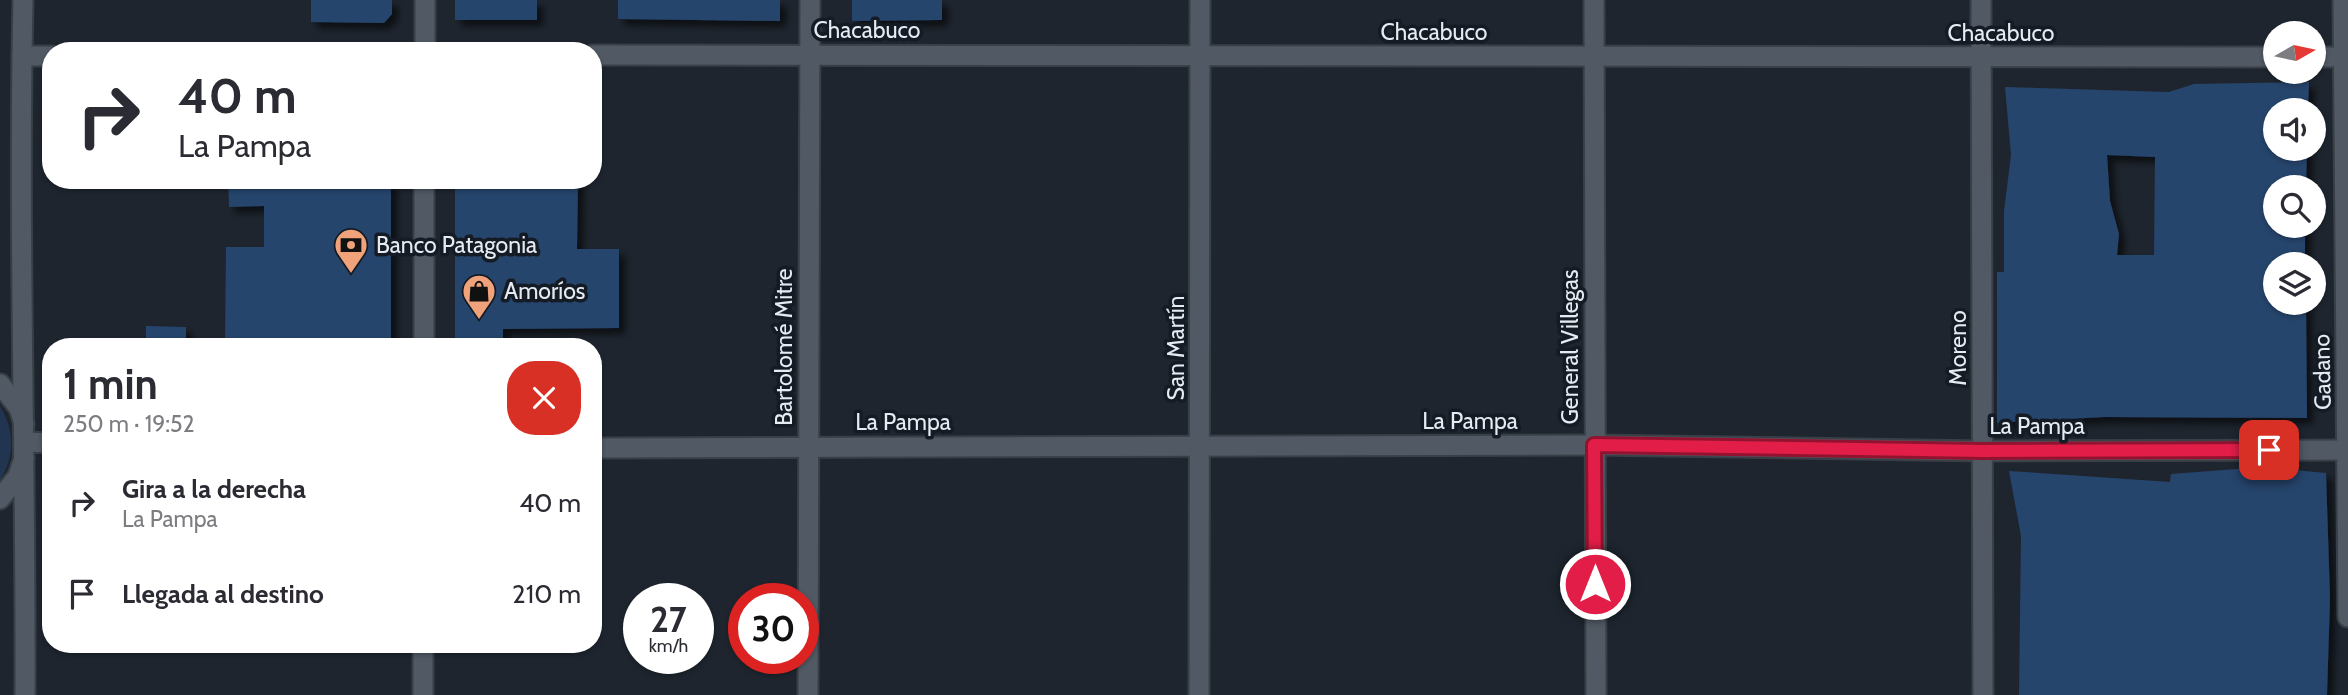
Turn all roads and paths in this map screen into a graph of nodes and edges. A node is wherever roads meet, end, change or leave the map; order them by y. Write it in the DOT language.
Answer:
graph roads {
  1 [pos="23,0"];
  2 [pos="425,0"];
  3 [pos="810,0"];
  4 [pos="1200,0"];
  5 [pos="1594,0"];
  6 [pos="1981,0"];
  7 [pos="2343,0"];
  8 [pos="425,42"];
  9 [pos="809,54"];
  10 [pos="602,55"];
  11 [pos="22,56"];
  12 [pos="42,56"];
  13 [pos="1200,56"];
  14 [pos="1595,56"];
  15 [pos="1981,57"];
  16 [pos="2263,57"];
  17 [pos="2326,57"];
  18 [pos="2343,57"];
  19 [pos="424,189"];
  20 [pos="424,338"];
  21 [pos="0,384"];
  22 [pos="26,442"];
  23 [pos="42,443"];
  24 [pos="1594,445"];
  25 [pos="808,447"];
  26 [pos="1200,447"];
  27 [pos="602,448"];
  28 [pos="2347,450"];
  29 [pos="1983,451"];
  30 [pos="0,499"];
  31 [pos="2348,617"];
  32 [pos="423,653"];
  33 [pos="25,695"];
  34 [pos="423,695"];
  35 [pos="808,695"];
  36 [pos="1199,695"];
  37 [pos="1596,695"];
  38 [pos="1983,695"];
  1 -- 11 [label="street"];
  2 -- 8 [label="street"];
  3 -- 9 [label="street, Bartolomé Mitre"];
  4 -- 13 [label="street, San Martín"];
  5 -- 14 [label="street, General Villegas"];
  6 -- 15 [label="street, Moreno"];
  7 -- 18 [label="street, Gadano"];
  9 -- 10 [label="street, Chacabuco"];
  9 -- 13 [label="street, Chacabuco"];
  9 -- 25 [label="street, Bartolomé Mitre"];
  11 -- 12 [label="street"];
  11 -- 22 [label="street"];
  13 -- 14 [label="street, Chacabuco"];
  13 -- 26 [label="street, San Martín"];
  14 -- 15 [label="street, Chacabuco"];
  14 -- 24 [label="street, General Villegas"];
  15 -- 16 [label="street, Chacabuco"];
  15 -- 29 [label="street, Moreno"];
  17 -- 18 [label="street"];
  18 -- 28 [label="street, Gadano"];
  19 -- 20 [label="street"];
  21 -- 22 [label="street"];
  22 -- 23 [label="street"];
  22 -- 30 [label="street"];
  22 -- 33 [label="street"];
  24 -- 26 [label="street, La Pampa"];
  24 -- 29 [label="street, La Pampa"];
  24 -- 37 [label="street, General Villegas"];
  25 -- 26 [label="street, La Pampa"];
  25 -- 27 [label="street, La Pampa"];
  25 -- 35 [label="street, Bartolomé Mitre"];
  26 -- 36 [label="street, San Martín"];
  28 -- 29 [label="street, La Pampa"];
  28 -- 31 [label="street, Gadano"];
  29 -- 38 [label="street, Moreno"];
  32 -- 34 [label="street"];
}
